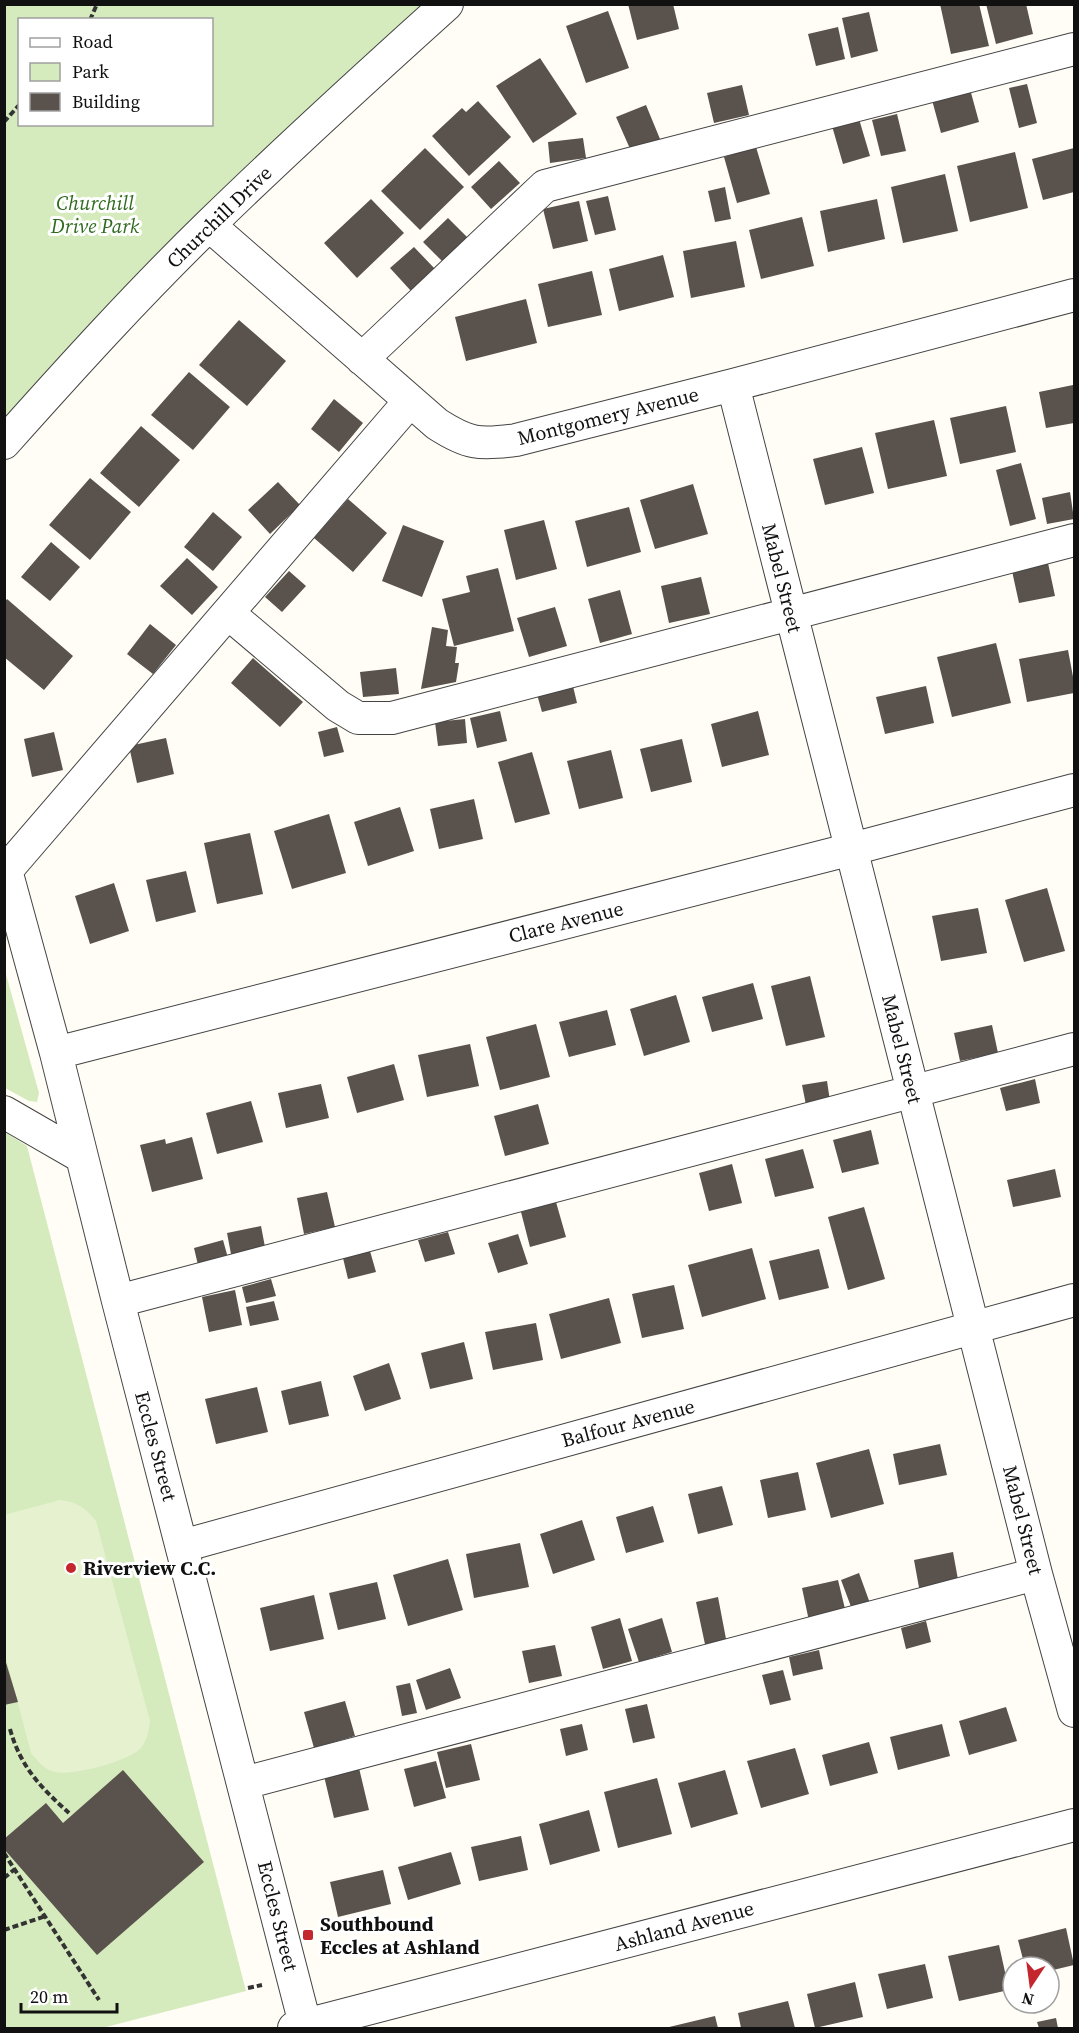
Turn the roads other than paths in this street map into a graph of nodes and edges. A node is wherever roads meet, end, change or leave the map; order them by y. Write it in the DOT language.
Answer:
graph roads {
  1 [pos="447,4"];
  2 [pos="1074,49"];
  3 [pos="209,225"];
  4 [pos="1074,295"];
  5 [pos="362,359"];
  6 [pos="733,385"];
  7 [pos="410,401"];
  8 [pos="4,443"];
  9 [pos="1074,540"];
  10 [pos="228,613"];
  11 [pos="792,614"];
  12 [pos="1074,790"];
  13 [pos="852,849"];
  14 [pos="5,869"];
  15 [pos="1074,1048"];
  16 [pos="56,1053"];
  17 [pos="913,1090"];
  18 [pos="4,1112"];
  19 [pos="82,1157"];
  20 [pos="1074,1300"];
  21 [pos="118,1301"];
  22 [pos="974,1327"];
  23 [pos="182,1546"];
  24 [pos="1036,1574"];
  25 [pos="1074,1711"];
  26 [pos="244,1783"];
  27 [pos="1074,1825"];
  28 [pos="302,2027"];
  1 -- 3 [label="street, Churchill Drive"];
  2 -- 5 [label="street"];
  3 -- 5 [label="street, Montgomery Avenue"];
  3 -- 8 [label="street, Churchill Drive"];
  4 -- 6 [label="street, Montgomery Avenue"];
  5 -- 7 [label="street, Montgomery Avenue"];
  6 -- 7 [label="street, Montgomery Avenue"];
  6 -- 11 [label="street, Mabel Street"];
  7 -- 10 [label="street"];
  9 -- 11 [label="street"];
  10 -- 11 [label="street"];
  10 -- 14 [label="street"];
  11 -- 13 [label="street, Mabel Street"];
  12 -- 13 [label="street, Clare Avenue"];
  13 -- 16 [label="street, Clare Avenue"];
  13 -- 17 [label="street, Mabel Street"];
  14 -- 16 [label="street, Eccles Street"];
  15 -- 17 [label="street"];
  16 -- 19 [label="street, Eccles Street"];
  17 -- 21 [label="street"];
  17 -- 22 [label="street, Mabel Street"];
  18 -- 19 [label="street"];
  19 -- 21 [label="street, Eccles Street"];
  20 -- 22 [label="street, Balfour Avenue"];
  21 -- 23 [label="street, Eccles Street"];
  22 -- 23 [label="street, Balfour Avenue"];
  22 -- 24 [label="street, Mabel Street"];
  23 -- 26 [label="street, Eccles Street"];
  24 -- 25 [label="street, Mabel Street"];
  24 -- 26 [label="street"];
  26 -- 28 [label="street, Eccles Street"];
  27 -- 28 [label="street, Ashland Avenue"];
}
